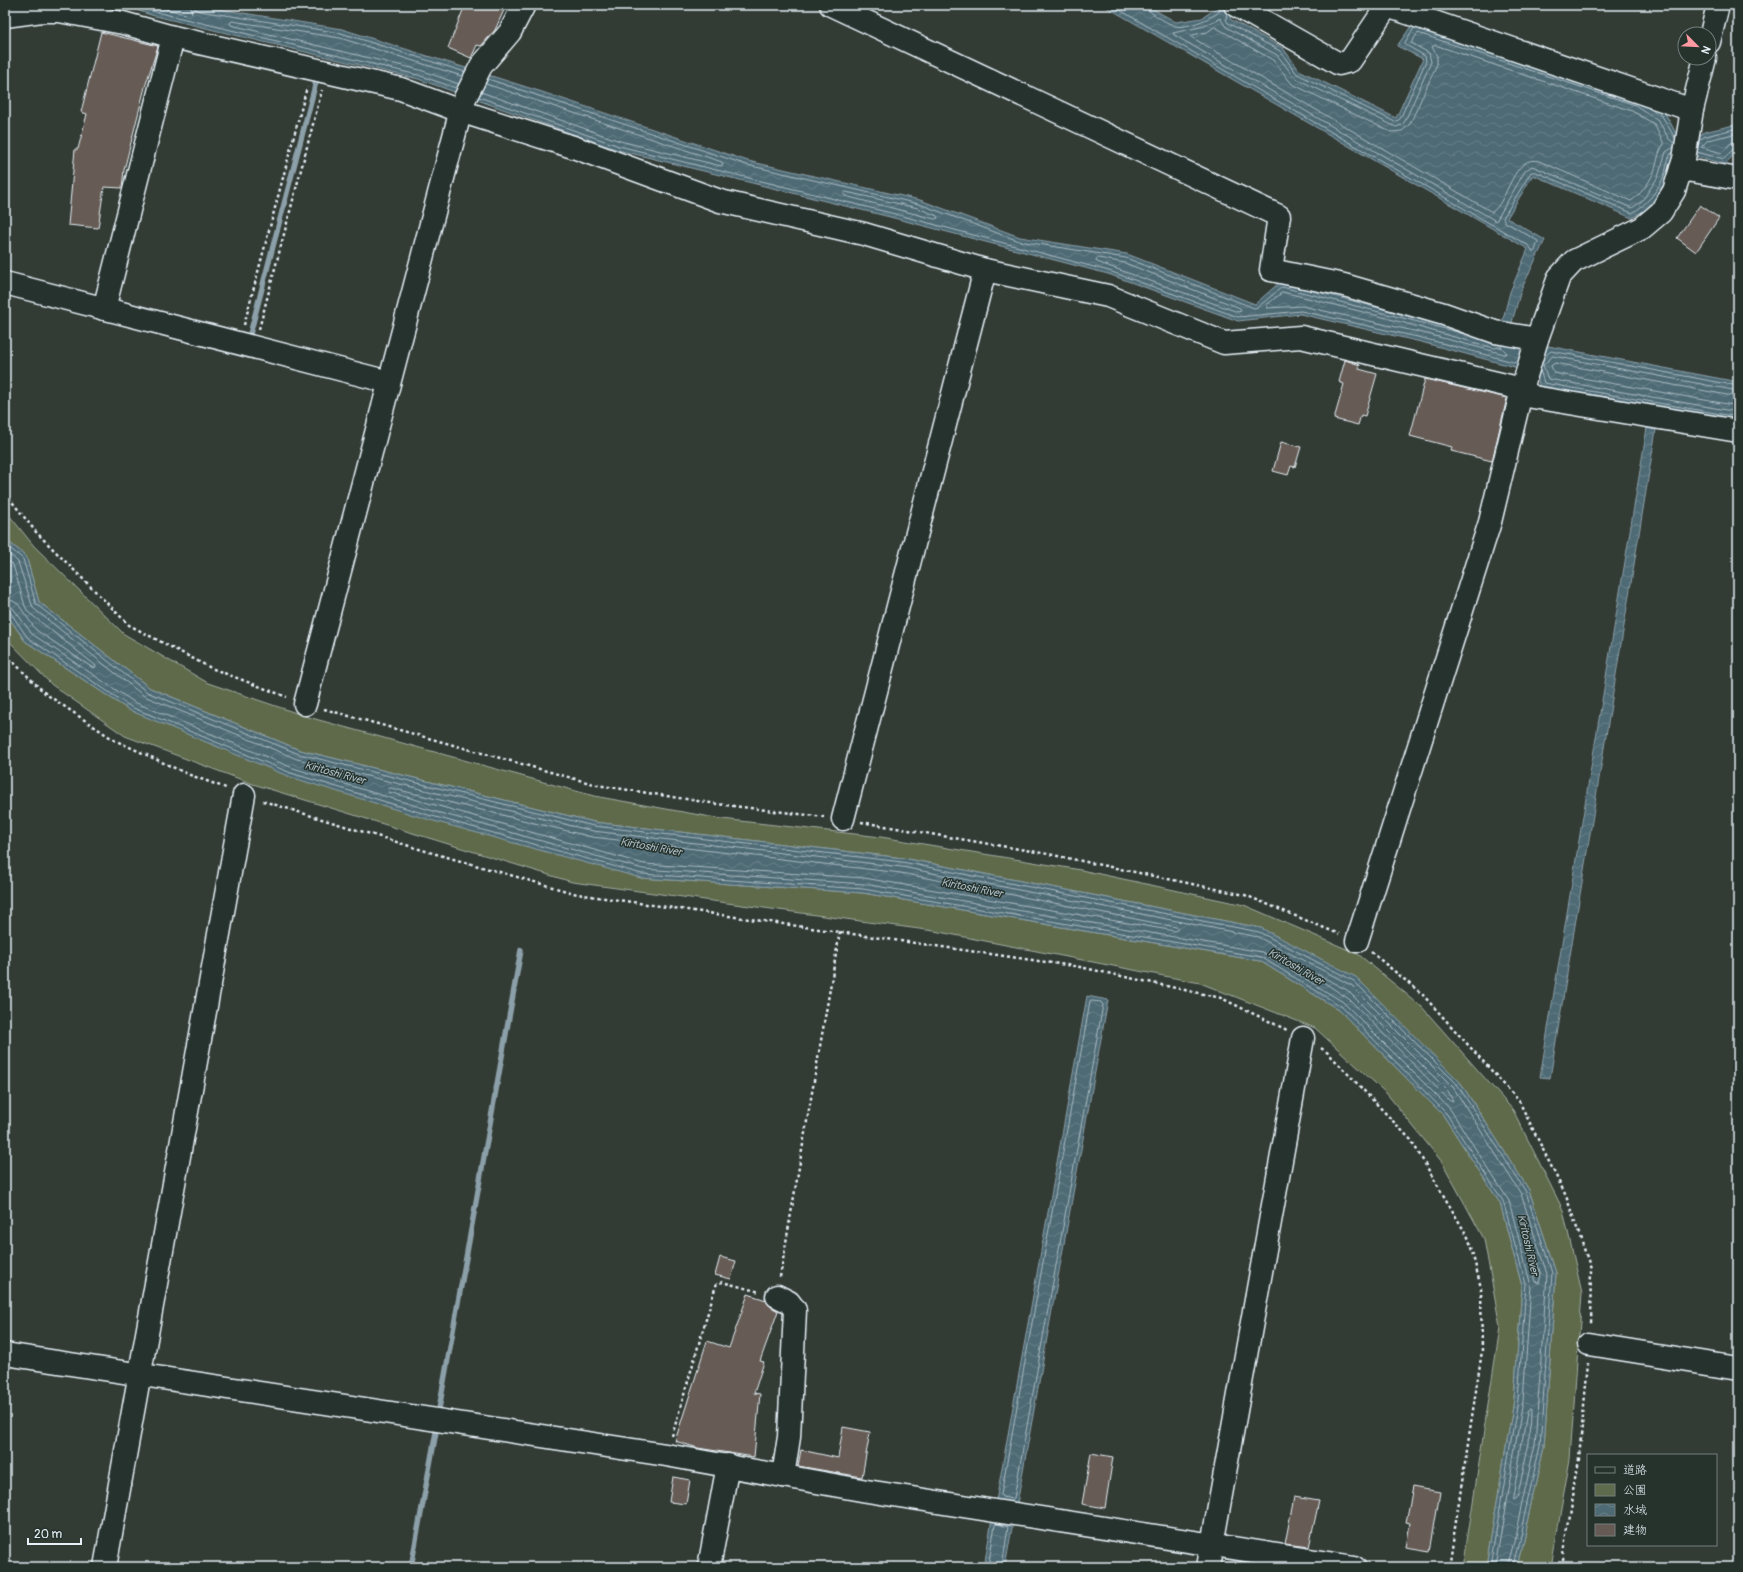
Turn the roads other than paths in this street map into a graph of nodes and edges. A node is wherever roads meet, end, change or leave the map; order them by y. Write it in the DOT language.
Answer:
graph roads {
  1 [pos="524,5"];
  2 [pos="831,5"];
  3 [pos="1718,5"];
  4 [pos="1236,6"];
  5 [pos="59,8"];
  6 [pos="1412,9"];
  7 [pos="5,16"];
  8 [pos="1713,26"];
  9 [pos="173,38"];
  10 [pos="1703,66"];
  11 [pos="461,106"];
  12 [pos="1691,120"];
  13 [pos="1683,164"];
  14 [pos="1738,178"];
  15 [pos="985,270"];
  16 [pos="5,283"];
  17 [pos="104,309"];
  18 [pos="1535,345"];
  19 [pos="389,382"];
  20 [pos="1525,382"];
  21 [pos="1738,431"];
  22 [pos="305,704"];
  23 [pos="244,795"];
  24 [pos="842,819"];
  25 [pos="1357,941"];
  26 [pos="1303,1038"];
  27 [pos="777,1296"];
  28 [pos="1589,1344"];
  29 [pos="5,1354"];
  30 [pos="1738,1368"];
  31 [pos="139,1374"];
  32 [pos="728,1465"];
  33 [pos="783,1476"];
  34 [pos="1212,1543"];
  35 [pos="105,1567"];
  36 [pos="709,1567"];
  37 [pos="1208,1567"];
  38 [pos="1354,1567"];
  1 -- 11 [label="street"];
  2 -- 18 [label="street"];
  3 -- 8 [label="street"];
  4 -- 6 [label="street"];
  5 -- 7 [label="street"];
  5 -- 9 [label="street"];
  6 -- 12 [label="street"];
  9 -- 11 [label="street"];
  9 -- 17 [label="street"];
  10 -- 12 [label="street"];
  11 -- 15 [label="street"];
  11 -- 19 [label="street"];
  12 -- 13 [label="street"];
  13 -- 14 [label="street"];
  13 -- 18 [label="street"];
  15 -- 20 [label="street"];
  15 -- 24 [label="street"];
  16 -- 17 [label="street"];
  17 -- 19 [label="street"];
  18 -- 20 [label="street"];
  19 -- 22 [label="street"];
  20 -- 21 [label="street"];
  20 -- 25 [label="street"];
  23 -- 31 [label="street"];
  26 -- 34 [label="street"];
  27 -- 33 [label="street"];
  28 -- 30 [label="street"];
  29 -- 31 [label="street"];
  31 -- 32 [label="street"];
  31 -- 35 [label="street"];
  32 -- 33 [label="street"];
  32 -- 36 [label="street"];
  33 -- 34 [label="street"];
  34 -- 37 [label="street"];
  34 -- 38 [label="street"];
}
